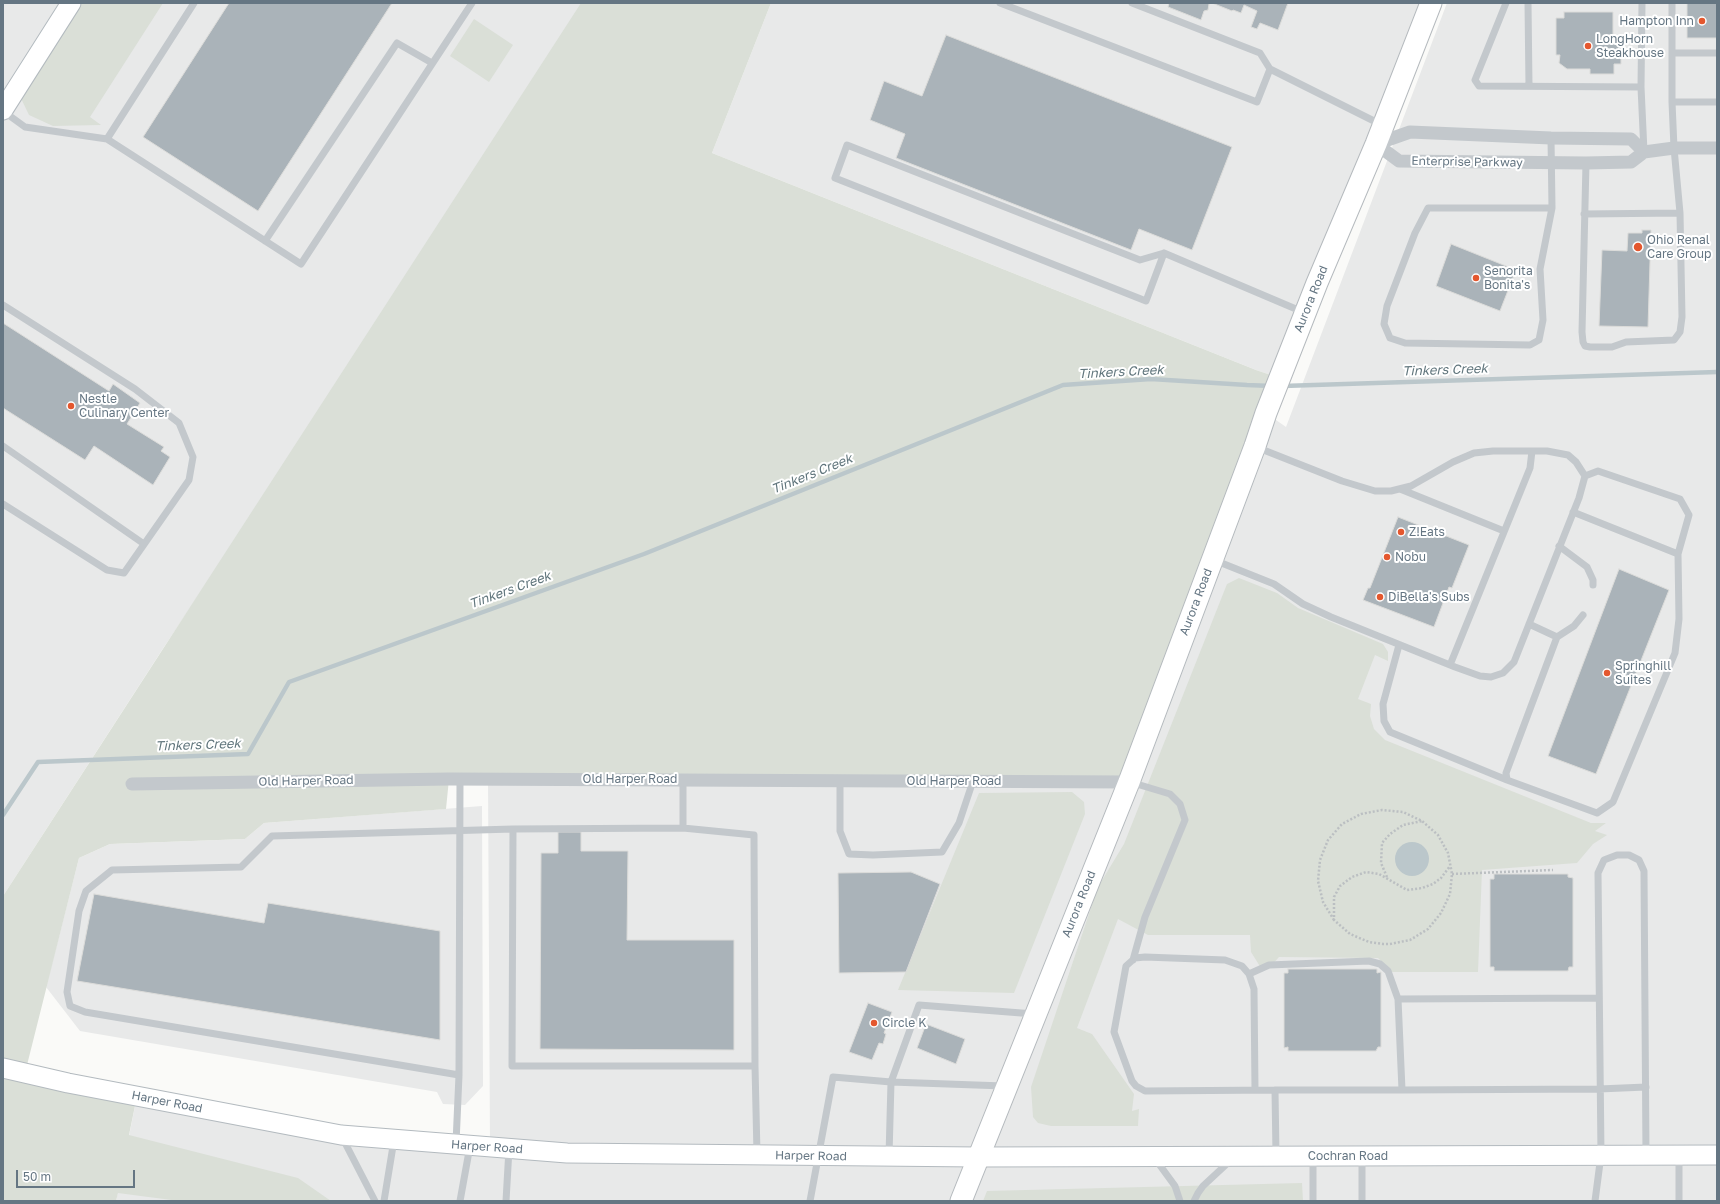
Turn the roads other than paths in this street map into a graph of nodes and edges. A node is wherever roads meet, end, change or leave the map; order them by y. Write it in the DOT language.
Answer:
graph roads {
  1 [pos="71,3"];
  2 [pos="194,3"];
  3 [pos="472,3"];
  4 [pos="1000,3"];
  5 [pos="1132,3"];
  6 [pos="1431,3"];
  7 [pos="1506,3"];
  8 [pos="1528,3"];
  9 [pos="1642,3"];
  10 [pos="1672,3"];
  11 [pos="1672,53"];
  12 [pos="1717,53"];
  13 [pos="432,63"];
  14 [pos="1270,69"];
  15 [pos="1529,86"];
  16 [pos="1641,87"];
  17 [pos="1672,102"];
  18 [pos="1717,102"];
  19 [pos="3,110"];
  20 [pos="1382,125"];
  21 [pos="1551,138"];
  22 [pos="107,139"];
  23 [pos="1376,144"];
  24 [pos="1674,148"];
  25 [pos="1717,148"];
  26 [pos="1644,152"];
  27 [pos="1551,163"];
  28 [pos="1586,163"];
  29 [pos="1552,208"];
  30 [pos="1680,213"];
  31 [pos="1584,214"];
  32 [pos="265,241"];
  33 [pos="1164,253"];
  34 [pos="3,304"];
  35 [pos="1305,313"];
  36 [pos="3,446"];
  37 [pos="1255,446"];
  38 [pos="1532,451"];
  39 [pos="1585,476"];
  40 [pos="1400,489"];
  41 [pos="3,504"];
  42 [pos="1573,512"];
  43 [pos="1504,531"];
  44 [pos="144,544"];
  45 [pos="1559,546"];
  46 [pos="1678,554"];
  47 [pos="1212,559"];
  48 [pos="1593,585"];
  49 [pos="1583,615"];
  50 [pos="1529,624"];
  51 [pos="1557,637"];
  52 [pos="1399,645"];
  53 [pos="1450,665"];
  54 [pos="460,779"];
  55 [pos="683,780"];
  56 [pos="840,780"];
  57 [pos="1507,780"];
  58 [pos="973,781"];
  59 [pos="1128,782"];
  60 [pos="132,784"];
  61 [pos="683,828"];
  62 [pos="513,829"];
  63 [pos="458,831"];
  64 [pos="1133,960"];
  65 [pos="1249,974"];
  66 [pos="1598,998"];
  67 [pos="1398,999"];
  68 [pos="1035,1014"];
  69 [pos="755,1066"];
  70 [pos="3,1068"];
  71 [pos="459,1075"];
  72 [pos="891,1082"];
  73 [pos="1007,1086"];
  74 [pos="1646,1087"];
  75 [pos="1599,1089"];
  76 [pos="1255,1090"];
  77 [pos="1275,1090"];
  78 [pos="1402,1090"];
  79 [pos="341,1135"];
  80 [pos="394,1140"];
  81 [pos="463,1145"];
  82 [pos="509,1149"];
  83 [pos="757,1155"];
  84 [pos="1601,1155"];
  85 [pos="1646,1155"];
  86 [pos="1679,1155"];
  87 [pos="1717,1155"];
  88 [pos="818,1156"];
  89 [pos="1236,1156"];
  90 [pos="1276,1156"];
  91 [pos="1313,1156"];
  92 [pos="1362,1156"];
  93 [pos="889,1157"];
  94 [pos="978,1157"];
  95 [pos="1154,1157"];
  96 [pos="376,1201"];
  97 [pos="384,1201"];
  98 [pos="460,1201"];
  99 [pos="506,1201"];
  100 [pos="810,1201"];
  101 [pos="961,1201"];
  102 [pos="1180,1201"];
  103 [pos="1194,1201"];
  104 [pos="1314,1201"];
  105 [pos="1362,1201"];
  106 [pos="1595,1201"];
  107 [pos="1679,1201"];
  1 -- 19 [label="street"];
  2 -- 22 [label="lane"];
  3 -- 13 [label="lane"];
  4 -- 14 [label="lane"];
  5 -- 14 [label="lane"];
  6 -- 20 [label="main road, Aurora Road"];
  7 -- 15 [label="lane"];
  8 -- 15 [label="lane"];
  9 -- 16 [label="lane"];
  10 -- 11 [label="lane"];
  11 -- 12 [label="lane"];
  11 -- 17 [label="lane"];
  13 -- 32 [label="lane"];
  13 -- 32 [label="lane"];
  14 -- 20 [label="lane"];
  15 -- 16 [label="lane"];
  16 -- 26 [label="lane"];
  17 -- 18 [label="lane"];
  17 -- 24 [label="lane"];
  19 -- 22 [label="lane"];
  20 -- 23 [label="main road, Aurora Road"];
  21 -- 23 [label="street"];
  21 -- 26 [label="street"];
  21 -- 27 [label="lane"];
  22 -- 32 [label="lane"];
  23 -- 27 [label="street, Enterprise Parkway"];
  23 -- 35 [label="main road, Aurora Road"];
  24 -- 25 [label="street, Enterprise Parkway"];
  24 -- 26 [label="street, Enterprise Parkway"];
  24 -- 30 [label="lane"];
  26 -- 28 [label="street, Enterprise Parkway"];
  27 -- 28 [label="street, Enterprise Parkway"];
  27 -- 29 [label="lane"];
  28 -- 31 [label="lane"];
  29 -- 29 [label="lane"];
  30 -- 31 [label="lane"];
  30 -- 31 [label="lane"];
  33 -- 33 [label="lane"];
  33 -- 35 [label="lane"];
  34 -- 44 [label="lane"];
  35 -- 37 [label="main road, Aurora Road"];
  36 -- 44 [label="lane"];
  37 -- 40 [label="lane"];
  37 -- 47 [label="main road, Aurora Road"];
  38 -- 39 [label="lane"];
  38 -- 40 [label="lane"];
  38 -- 43 [label="lane"];
  39 -- 42 [label="lane"];
  39 -- 46 [label="lane"];
  40 -- 43 [label="lane"];
  41 -- 44 [label="lane"];
  42 -- 45 [label="lane"];
  42 -- 46 [label="lane"];
  43 -- 53 [label="lane"];
  45 -- 48 [label="lane"];
  45 -- 50 [label="lane"];
  46 -- 57 [label="lane"];
  47 -- 52 [label="lane"];
  47 -- 59 [label="main road, Aurora Road"];
  49 -- 51 [label="lane"];
  50 -- 51 [label="lane"];
  50 -- 53 [label="lane"];
  51 -- 57 [label="lane"];
  52 -- 53 [label="lane"];
  52 -- 57 [label="lane"];
  54 -- 55 [label="street, Old Harper Road"];
  54 -- 60 [label="street, Old Harper Road"];
  54 -- 63 [label="lane"];
  55 -- 56 [label="street, Old Harper Road"];
  55 -- 61 [label="lane"];
  56 -- 58 [label="street, Old Harper Road"];
  56 -- 58 [label="lane"];
  58 -- 59 [label="street, Old Harper Road"];
  59 -- 64 [label="lane"];
  59 -- 68 [label="main road, Aurora Road"];
  61 -- 62 [label="lane"];
  61 -- 69 [label="lane"];
  62 -- 63 [label="lane"];
  62 -- 69 [label="lane"];
  63 -- 71 [label="lane"];
  63 -- 71 [label="lane"];
  64 -- 65 [label="lane"];
  64 -- 76 [label="lane"];
  65 -- 67 [label="lane"];
  65 -- 76 [label="lane"];
  66 -- 67 [label="lane"];
  66 -- 74 [label="lane"];
  66 -- 75 [label="lane"];
  67 -- 78 [label="lane"];
  68 -- 72 [label="lane"];
  68 -- 73 [label="main road, Aurora Road"];
  69 -- 83 [label="lane"];
  70 -- 79 [label="street, Harper Road"];
  71 -- 81 [label="lane"];
  72 -- 73 [label="lane"];
  72 -- 88 [label="lane"];
  72 -- 93 [label="lane"];
  73 -- 94 [label="main road, Aurora Road"];
  74 -- 75 [label="lane"];
  74 -- 85 [label="lane"];
  75 -- 78 [label="lane"];
  75 -- 84 [label="lane"];
  76 -- 77 [label="lane"];
  77 -- 78 [label="lane"];
  77 -- 90 [label="lane"];
  79 -- 80 [label="street, Harper Road"];
  79 -- 96 [label="lane"];
  80 -- 81 [label="street, Harper Road"];
  80 -- 97 [label="lane"];
  81 -- 82 [label="street, Harper Road"];
  81 -- 98 [label="lane"];
  82 -- 83 [label="street, Harper Road"];
  82 -- 99 [label="lane"];
  83 -- 88 [label="street, Harper Road"];
  84 -- 85 [label="street, Cochran Road"];
  84 -- 92 [label="street, Cochran Road"];
  84 -- 106 [label="lane"];
  85 -- 86 [label="street, Cochran Road"];
  86 -- 87 [label="street, Cochran Road"];
  86 -- 107 [label="lane"];
  88 -- 93 [label="street, Harper Road"];
  88 -- 100 [label="lane"];
  89 -- 90 [label="street, Cochran Road"];
  89 -- 95 [label="street, Cochran Road"];
  89 -- 103 [label="lane"];
  90 -- 91 [label="street, Cochran Road"];
  91 -- 92 [label="street, Cochran Road"];
  91 -- 104 [label="lane"];
  92 -- 105 [label="lane"];
  93 -- 94 [label="street, Harper Road"];
  94 -- 95 [label="street, Cochran Road"];
  94 -- 101 [label="main road, Aurora Road"];
  95 -- 102 [label="lane"];
}
